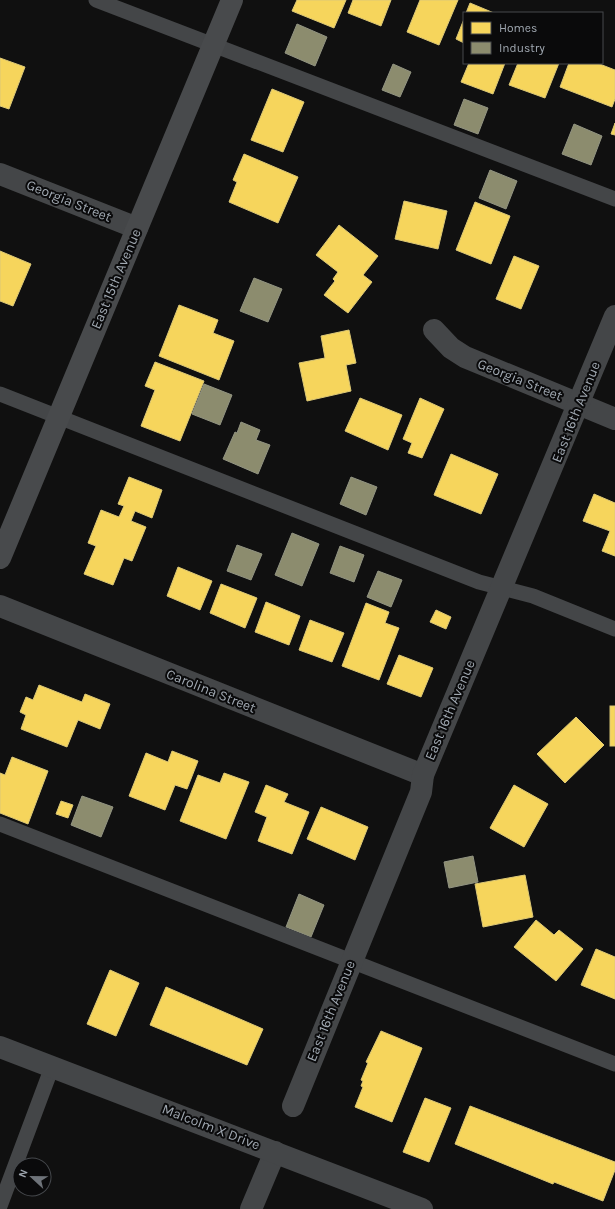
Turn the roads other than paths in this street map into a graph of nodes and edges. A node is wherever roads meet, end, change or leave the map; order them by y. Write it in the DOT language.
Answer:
graph roads {
  1 [pos="96,0"];
  2 [pos="232,0"];
  3 [pos="214,45"];
  4 [pos="0,174"];
  5 [pos="615,199"];
  6 [pos="137,228"];
  7 [pos="615,316"];
  8 [pos="434,330"];
  9 [pos="0,394"];
  10 [pos="579,404"];
  11 [pos="58,417"];
  12 [pos="615,419"];
  13 [pos="0,558"];
  14 [pos="503,588"];
  15 [pos="0,606"];
  16 [pos="615,629"];
  17 [pos="423,775"];
  18 [pos="0,824"];
  19 [pos="352,961"];
  20 [pos="0,1047"];
  21 [pos="615,1064"];
  22 [pos="52,1067"];
  23 [pos="293,1106"];
  24 [pos="275,1152"];
  25 [pos="0,1206"];
  26 [pos="251,1209"];
  27 [pos="422,1209"];
  1 -- 3 [label="lane"];
  2 -- 3 [label="main road, East 15th Avenue"];
  3 -- 5 [label="lane"];
  3 -- 6 [label="main road, East 15th Avenue"];
  4 -- 6 [label="street, Georgia Street"];
  6 -- 11 [label="main road, East 15th Avenue"];
  7 -- 10 [label="street, East 16th Avenue"];
  8 -- 10 [label="street, Georgia Street"];
  9 -- 11 [label="lane"];
  10 -- 12 [label="street, Georgia Street"];
  10 -- 14 [label="street, East 16th Avenue"];
  11 -- 13 [label="main road, East 15th Avenue"];
  11 -- 14 [label="lane"];
  14 -- 16 [label="lane"];
  14 -- 17 [label="street, East 16th Avenue"];
  15 -- 17 [label="street, Carolina Street"];
  17 -- 19 [label="street, East 16th Avenue"];
  18 -- 19 [label="lane"];
  19 -- 21 [label="lane"];
  19 -- 23 [label="street, East 16th Avenue"];
  20 -- 22 [label="street, Malcolm X Drive"];
  22 -- 24 [label="street, Malcolm X Drive"];
  22 -- 25 [label="lane"];
  24 -- 26 [label="street"];
  24 -- 27 [label="street, Malcolm X Drive"];
}
